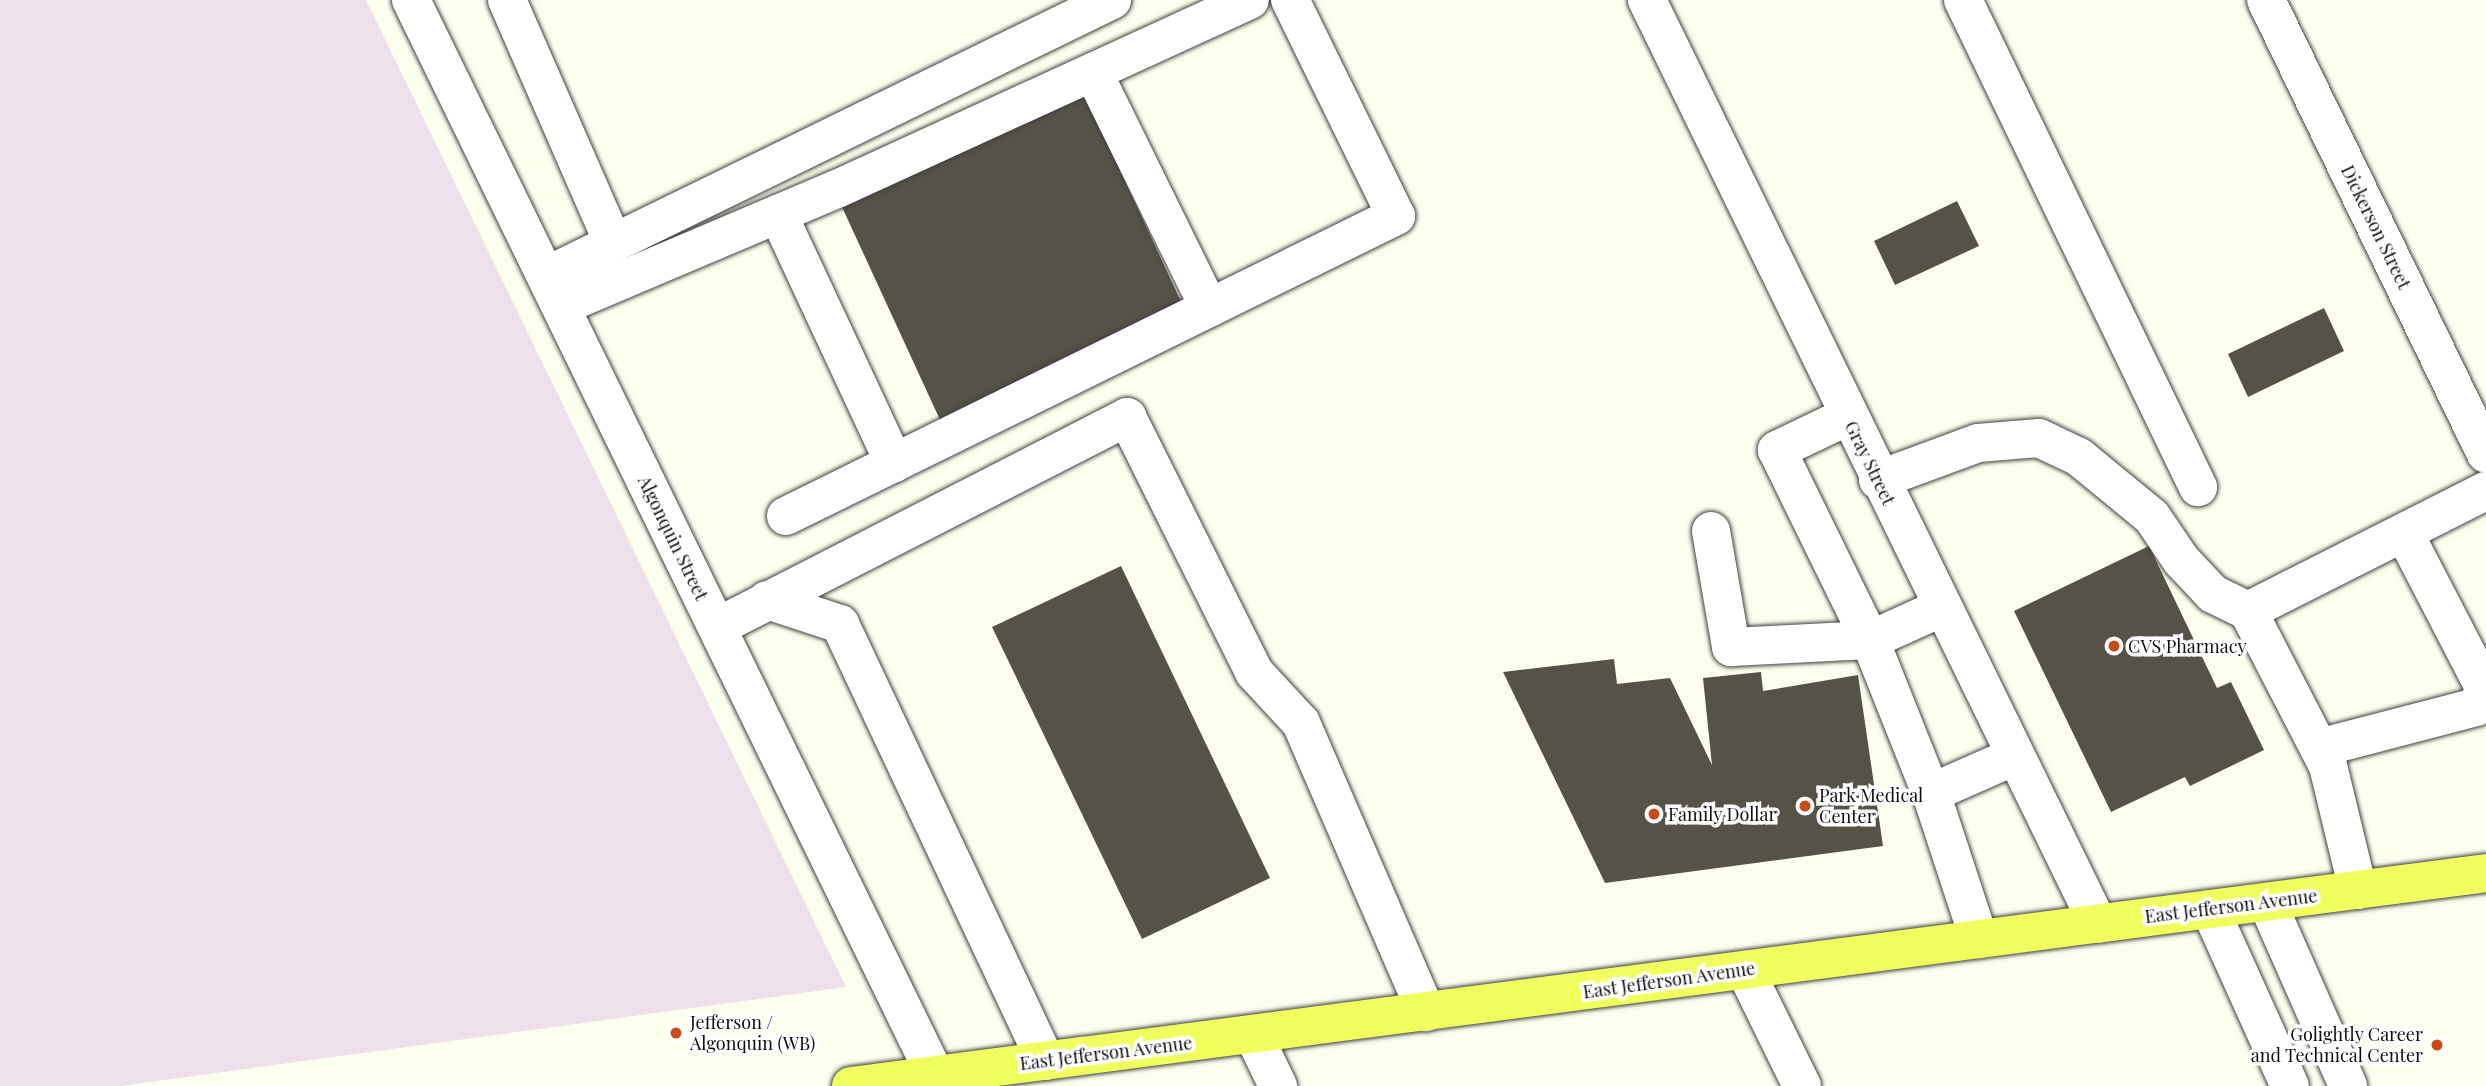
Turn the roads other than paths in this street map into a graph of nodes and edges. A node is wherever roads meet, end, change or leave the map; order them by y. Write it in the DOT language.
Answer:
graph roads {
  1 [pos="411,0"];
  2 [pos="507,0"];
  3 [pos="1112,0"];
  4 [pos="1250,0"];
  5 [pos="1290,0"];
  6 [pos="1647,0"];
  7 [pos="1963,0"];
  8 [pos="2266,0"];
  9 [pos="1093,72"];
  10 [pos="778,214"];
  11 [pos="613,243"];
  12 [pos="553,291"];
  13 [pos="1209,308"];
  14 [pos="1848,416"];
  15 [pos="2486,454"];
  16 [pos="894,463"];
  17 [pos="1878,480"];
  18 [pos="2198,487"];
  19 [pos="2486,492"];
  20 [pos="786,516"];
  21 [pos="1711,531"];
  22 [pos="2404,533"];
  23 [pos="767,600"];
  24 [pos="1941,608"];
  25 [pos="2248,611"];
  26 [pos="717,627"];
  27 [pos="1870,640"];
  28 [pos="2319,748"];
  29 [pos="2015,756"];
  30 [pos="1931,793"];
  31 [pos="2486,873"];
  32 [pos="2358,890"];
  33 [pos="2267,902"];
  34 [pos="2210,909"];
  35 [pos="2098,924"];
  36 [pos="1979,939"];
  37 [pos="1745,970"];
  38 [pos="1426,1012"];
  39 [pos="1253,1034"];
  40 [pos="1045,1061"];
  41 [pos="936,1075"];
  42 [pos="867,1085"];
  43 [pos="1278,1086"];
  44 [pos="1802,1086"];
  45 [pos="2290,1086"];
  46 [pos="2347,1086"];
  1 -- 12 [label="street, Algonquin Street"];
  2 -- 11 [label="street"];
  3 -- 11 [label="street"];
  4 -- 9 [label="street"];
  5 -- 13 [label="street"];
  6 -- 14 [label="street, Gray Street"];
  7 -- 18 [label="street"];
  8 -- 15 [label="street, Dickerson Street"];
  9 -- 10 [label="street"];
  9 -- 13 [label="street"];
  10 -- 12 [label="street"];
  10 -- 16 [label="street"];
  11 -- 12 [label="street"];
  12 -- 26 [label="street, Algonquin Street"];
  13 -- 16 [label="street"];
  14 -- 17 [label="street, Gray Street"];
  14 -- 27 [label="street"];
  16 -- 20 [label="street"];
  17 -- 24 [label="street, Gray Street"];
  17 -- 25 [label="street"];
  19 -- 22 [label="street"];
  21 -- 27 [label="street"];
  22 -- 25 [label="street"];
  22 -- 28 [label="street"];
  23 -- 26 [label="street"];
  23 -- 38 [label="street"];
  23 -- 40 [label="street"];
  24 -- 27 [label="street"];
  24 -- 29 [label="street, Gray Street"];
  25 -- 28 [label="street"];
  26 -- 41 [label="street, Algonquin Street"];
  27 -- 30 [label="street"];
  28 -- 32 [label="street"];
  29 -- 30 [label="street"];
  29 -- 35 [label="street, Gray Street"];
  30 -- 36 [label="street"];
  31 -- 32 [label="main road, East Jefferson Avenue"];
  32 -- 33 [label="main road, East Jefferson Avenue"];
  33 -- 34 [label="main road, East Jefferson Avenue"];
  33 -- 46 [label="street"];
  34 -- 35 [label="main road, East Jefferson Avenue"];
  34 -- 45 [label="street"];
  35 -- 36 [label="main road, East Jefferson Avenue"];
  36 -- 37 [label="main road, East Jefferson Avenue"];
  37 -- 38 [label="main road, East Jefferson Avenue"];
  37 -- 44 [label="street"];
  38 -- 39 [label="main road, East Jefferson Avenue"];
  39 -- 40 [label="main road, East Jefferson Avenue"];
  39 -- 43 [label="street"];
  40 -- 41 [label="main road, East Jefferson Avenue"];
  41 -- 42 [label="main road, East Jefferson Avenue"];
}
